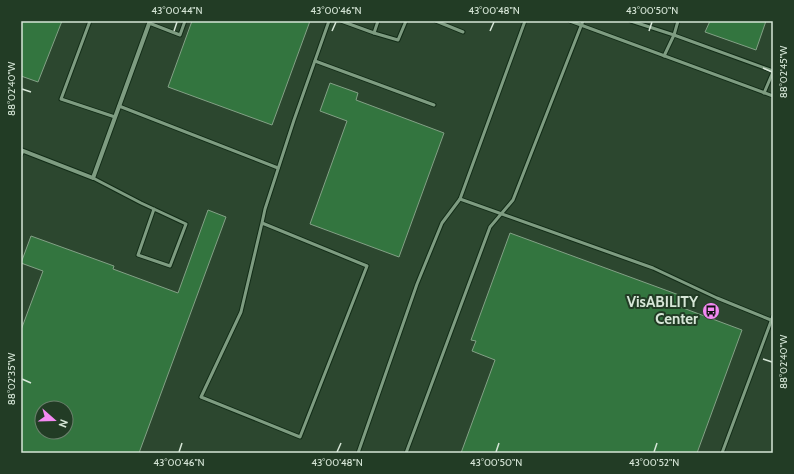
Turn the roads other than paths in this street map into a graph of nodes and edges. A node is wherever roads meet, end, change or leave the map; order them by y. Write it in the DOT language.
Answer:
graph roads {
  1 [pos="90,21"];
  2 [pos="185,21"];
  3 [pos="328,21"];
  4 [pos="342,21"];
  5 [pos="378,21"];
  6 [pos="406,21"];
  7 [pos="436,21"];
  8 [pos="524,21"];
  9 [pos="570,21"];
  10 [pos="583,21"];
  11 [pos="631,21"];
  12 [pos="678,21"];
  13 [pos="150,22"];
  14 [pos="581,25"];
  15 [pos="463,32"];
  16 [pos="374,33"];
  17 [pos="674,35"];
  18 [pos="664,56"];
  19 [pos="315,61"];
  20 [pos="773,72"];
  21 [pos="764,93"];
  22 [pos="773,96"];
  23 [pos="434,105"];
  24 [pos="119,106"];
  25 [pos="115,117"];
  26 [pos="22,152"];
  27 [pos="278,168"];
  28 [pos="93,178"];
  29 [pos="460,198"];
  30 [pos="154,209"];
  31 [pos="502,214"];
  32 [pos="262,223"];
  33 [pos="773,316"];
  34 [pos="771,320"];
  35 [pos="358,453"];
  36 [pos="406,453"];
  37 [pos="722,453"];
  1 -- 25 [label="lane"];
  2 -- 13 [label="lane"];
  3 -- 19 [label="lane"];
  4 -- 16 [label="lane"];
  5 -- 16 [label="lane"];
  6 -- 16 [label="lane"];
  7 -- 15 [label="lane"];
  8 -- 29 [label="lane"];
  9 -- 14 [label="lane"];
  10 -- 14 [label="lane"];
  11 -- 17 [label="lane"];
  12 -- 17 [label="lane"];
  13 -- 24 [label="street"];
  14 -- 18 [label="lane"];
  14 -- 31 [label="lane"];
  17 -- 18 [label="lane"];
  17 -- 20 [label="lane"];
  18 -- 21 [label="lane"];
  19 -- 23 [label="lane"];
  19 -- 27 [label="lane"];
  20 -- 21 [label="lane"];
  21 -- 22 [label="lane"];
  24 -- 25 [label="street"];
  24 -- 27 [label="lane"];
  25 -- 28 [label="street"];
  26 -- 28 [label="street"];
  27 -- 32 [label="lane"];
  28 -- 30 [label="lane"];
  29 -- 31 [label="lane"];
  29 -- 35 [label="lane"];
  30 -- 30 [label="lane"];
  31 -- 34 [label="lane"];
  31 -- 36 [label="lane"];
  32 -- 32 [label="lane"];
  33 -- 34 [label="lane"];
  34 -- 37 [label="lane"];
}
